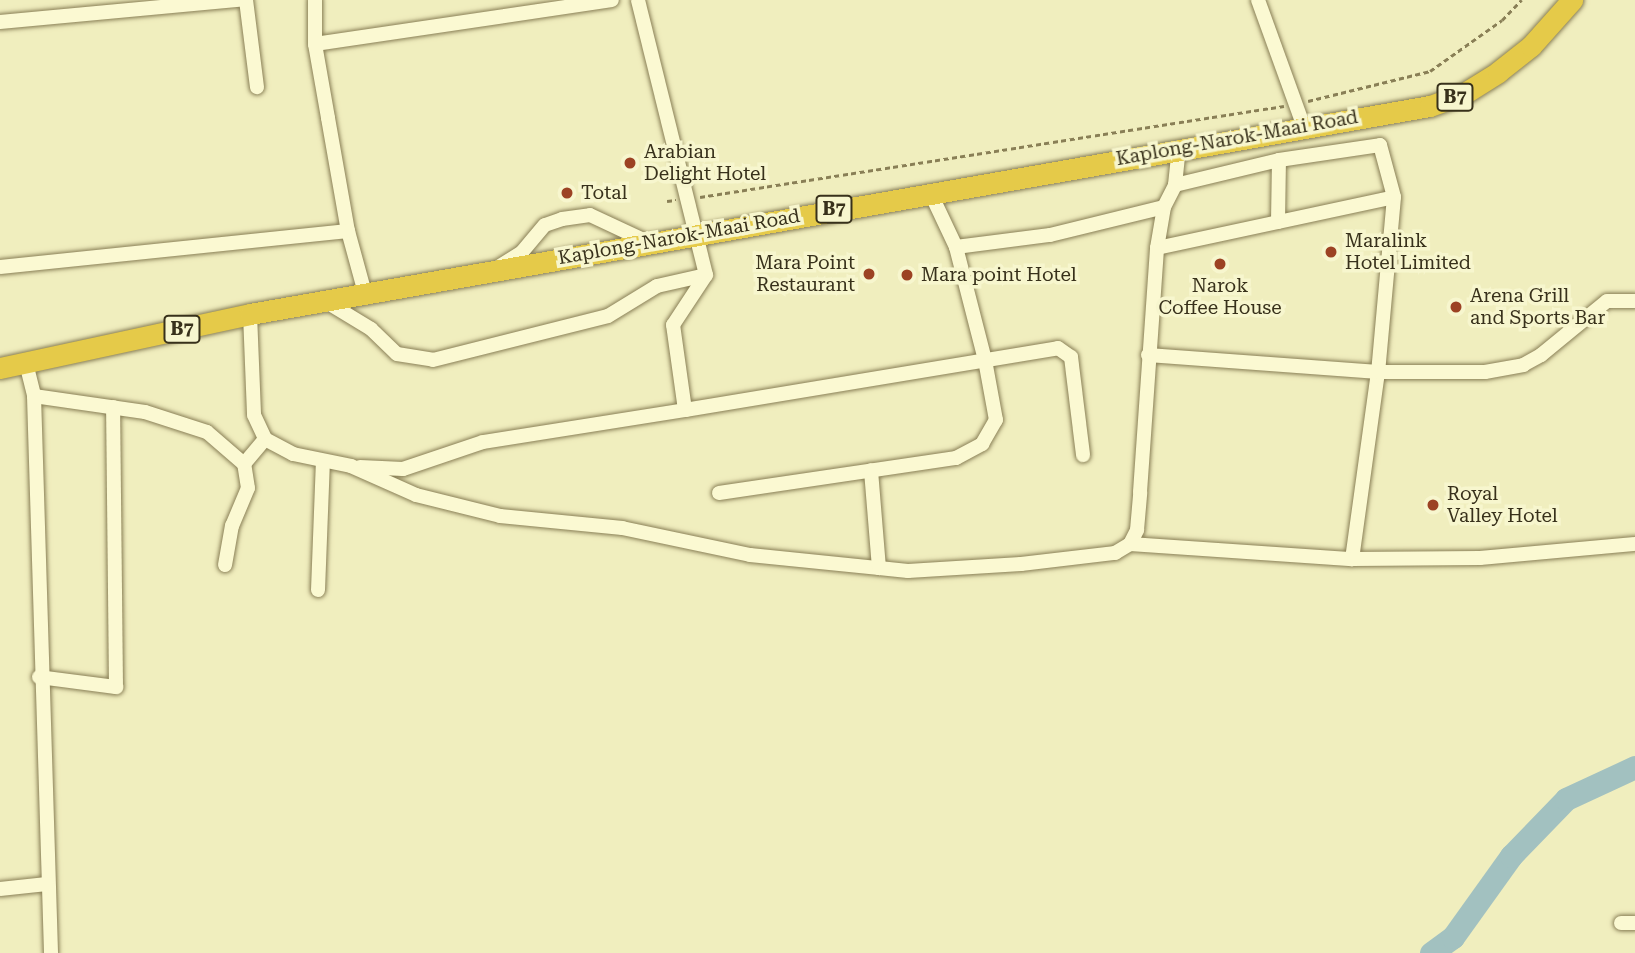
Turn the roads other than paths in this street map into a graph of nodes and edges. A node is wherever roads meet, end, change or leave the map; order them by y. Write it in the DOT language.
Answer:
graph roads {
  1 [pos="239,0"];
  2 [pos="246,0"];
  3 [pos="315,0"];
  4 [pos="612,0"];
  5 [pos="638,0"];
  6 [pos="1258,0"];
  7 [pos="1572,0"];
  8 [pos="0,22"];
  9 [pos="315,44"];
  10 [pos="257,87"];
  11 [pos="1304,127"];
  12 [pos="1179,147"];
  13 [pos="1279,160"];
  14 [pos="1175,186"];
  15 [pos="930,192"];
  16 [pos="1394,197"];
  17 [pos="1164,207"];
  18 [pos="1278,222"];
  19 [pos="348,231"];
  20 [pos="694,234"];
  21 [pos="648,242"];
  22 [pos="956,247"];
  23 [pos="1157,248"];
  24 [pos="0,267"];
  25 [pos="492,270"];
  26 [pos="706,275"];
  27 [pos="365,293"];
  28 [pos="325,300"];
  29 [pos="1635,302"];
  30 [pos="250,314"];
  31 [pos="1148,355"];
  32 [pos="985,360"];
  33 [pos="26,363"];
  34 [pos="0,368"];
  35 [pos="1378,372"];
  36 [pos="34,396"];
  37 [pos="113,407"];
  38 [pos="685,410"];
  39 [pos="265,439"];
  40 [pos="1083,455"];
  41 [pos="323,461"];
  42 [pos="244,464"];
  43 [pos="351,466"];
  44 [pos="871,470"];
  45 [pos="719,493"];
  46 [pos="1130,544"];
  47 [pos="1635,544"];
  48 [pos="1352,559"];
  49 [pos="225,565"];
  50 [pos="880,568"];
  51 [pos="318,590"];
  52 [pos="39,677"];
  53 [pos="47,884"];
  54 [pos="0,889"];
  55 [pos="51,953"];
  1 -- 8 [label="street"];
  2 -- 10 [label="street"];
  3 -- 9 [label="street"];
  4 -- 9 [label="street"];
  5 -- 20 [label="street"];
  6 -- 11 [label="street"];
  7 -- 11 [label="highway, Kaplong-Narok-Maai Road / B7"];
  9 -- 19 [label="street"];
  11 -- 12 [label="highway, Kaplong-Narok-Maai Road / B7"];
  12 -- 14 [label="street"];
  12 -- 15 [label="highway, Kaplong-Narok-Maai Road / B7"];
  13 -- 14 [label="street"];
  13 -- 16 [label="street"];
  13 -- 18 [label="street"];
  14 -- 17 [label="street"];
  15 -- 20 [label="highway, Kaplong-Narok-Maai Road / B7"];
  15 -- 22 [label="street"];
  16 -- 18 [label="street"];
  16 -- 35 [label="street"];
  17 -- 22 [label="street"];
  17 -- 23 [label="street"];
  18 -- 23 [label="street"];
  19 -- 24 [label="street"];
  19 -- 27 [label="street"];
  20 -- 21 [label="highway, Kaplong-Narok-Maai Road / B7"];
  20 -- 26 [label="street"];
  21 -- 25 [label="highway, Kaplong-Narok-Maai Road / B7"];
  21 -- 25 [label="street"];
  22 -- 32 [label="street"];
  23 -- 31 [label="street"];
  25 -- 27 [label="highway, Kaplong-Narok-Maai Road / B7"];
  26 -- 28 [label="street"];
  26 -- 38 [label="street"];
  27 -- 28 [label="highway, Kaplong-Narok-Maai Road / B7"];
  28 -- 30 [label="highway, Kaplong-Narok-Maai Road / B7"];
  29 -- 35 [label="street"];
  30 -- 33 [label="highway, Kaplong-Narok-Maai Road / B7"];
  30 -- 39 [label="street"];
  31 -- 35 [label="street"];
  31 -- 46 [label="street"];
  32 -- 38 [label="street"];
  32 -- 40 [label="street"];
  32 -- 44 [label="street"];
  33 -- 34 [label="highway, Kaplong-Narok-Maai Road / B7"];
  33 -- 36 [label="street"];
  35 -- 48 [label="street"];
  36 -- 37 [label="street"];
  36 -- 52 [label="street"];
  37 -- 42 [label="street"];
  37 -- 52 [label="street"];
  38 -- 43 [label="street"];
  39 -- 41 [label="street"];
  39 -- 42 [label="street"];
  41 -- 43 [label="street"];
  41 -- 51 [label="street"];
  42 -- 49 [label="street"];
  43 -- 50 [label="street"];
  44 -- 45 [label="street"];
  44 -- 50 [label="street"];
  46 -- 48 [label="street"];
  46 -- 50 [label="street"];
  47 -- 48 [label="street"];
  52 -- 53 [label="street"];
  53 -- 54 [label="street"];
  53 -- 55 [label="street"];
}
